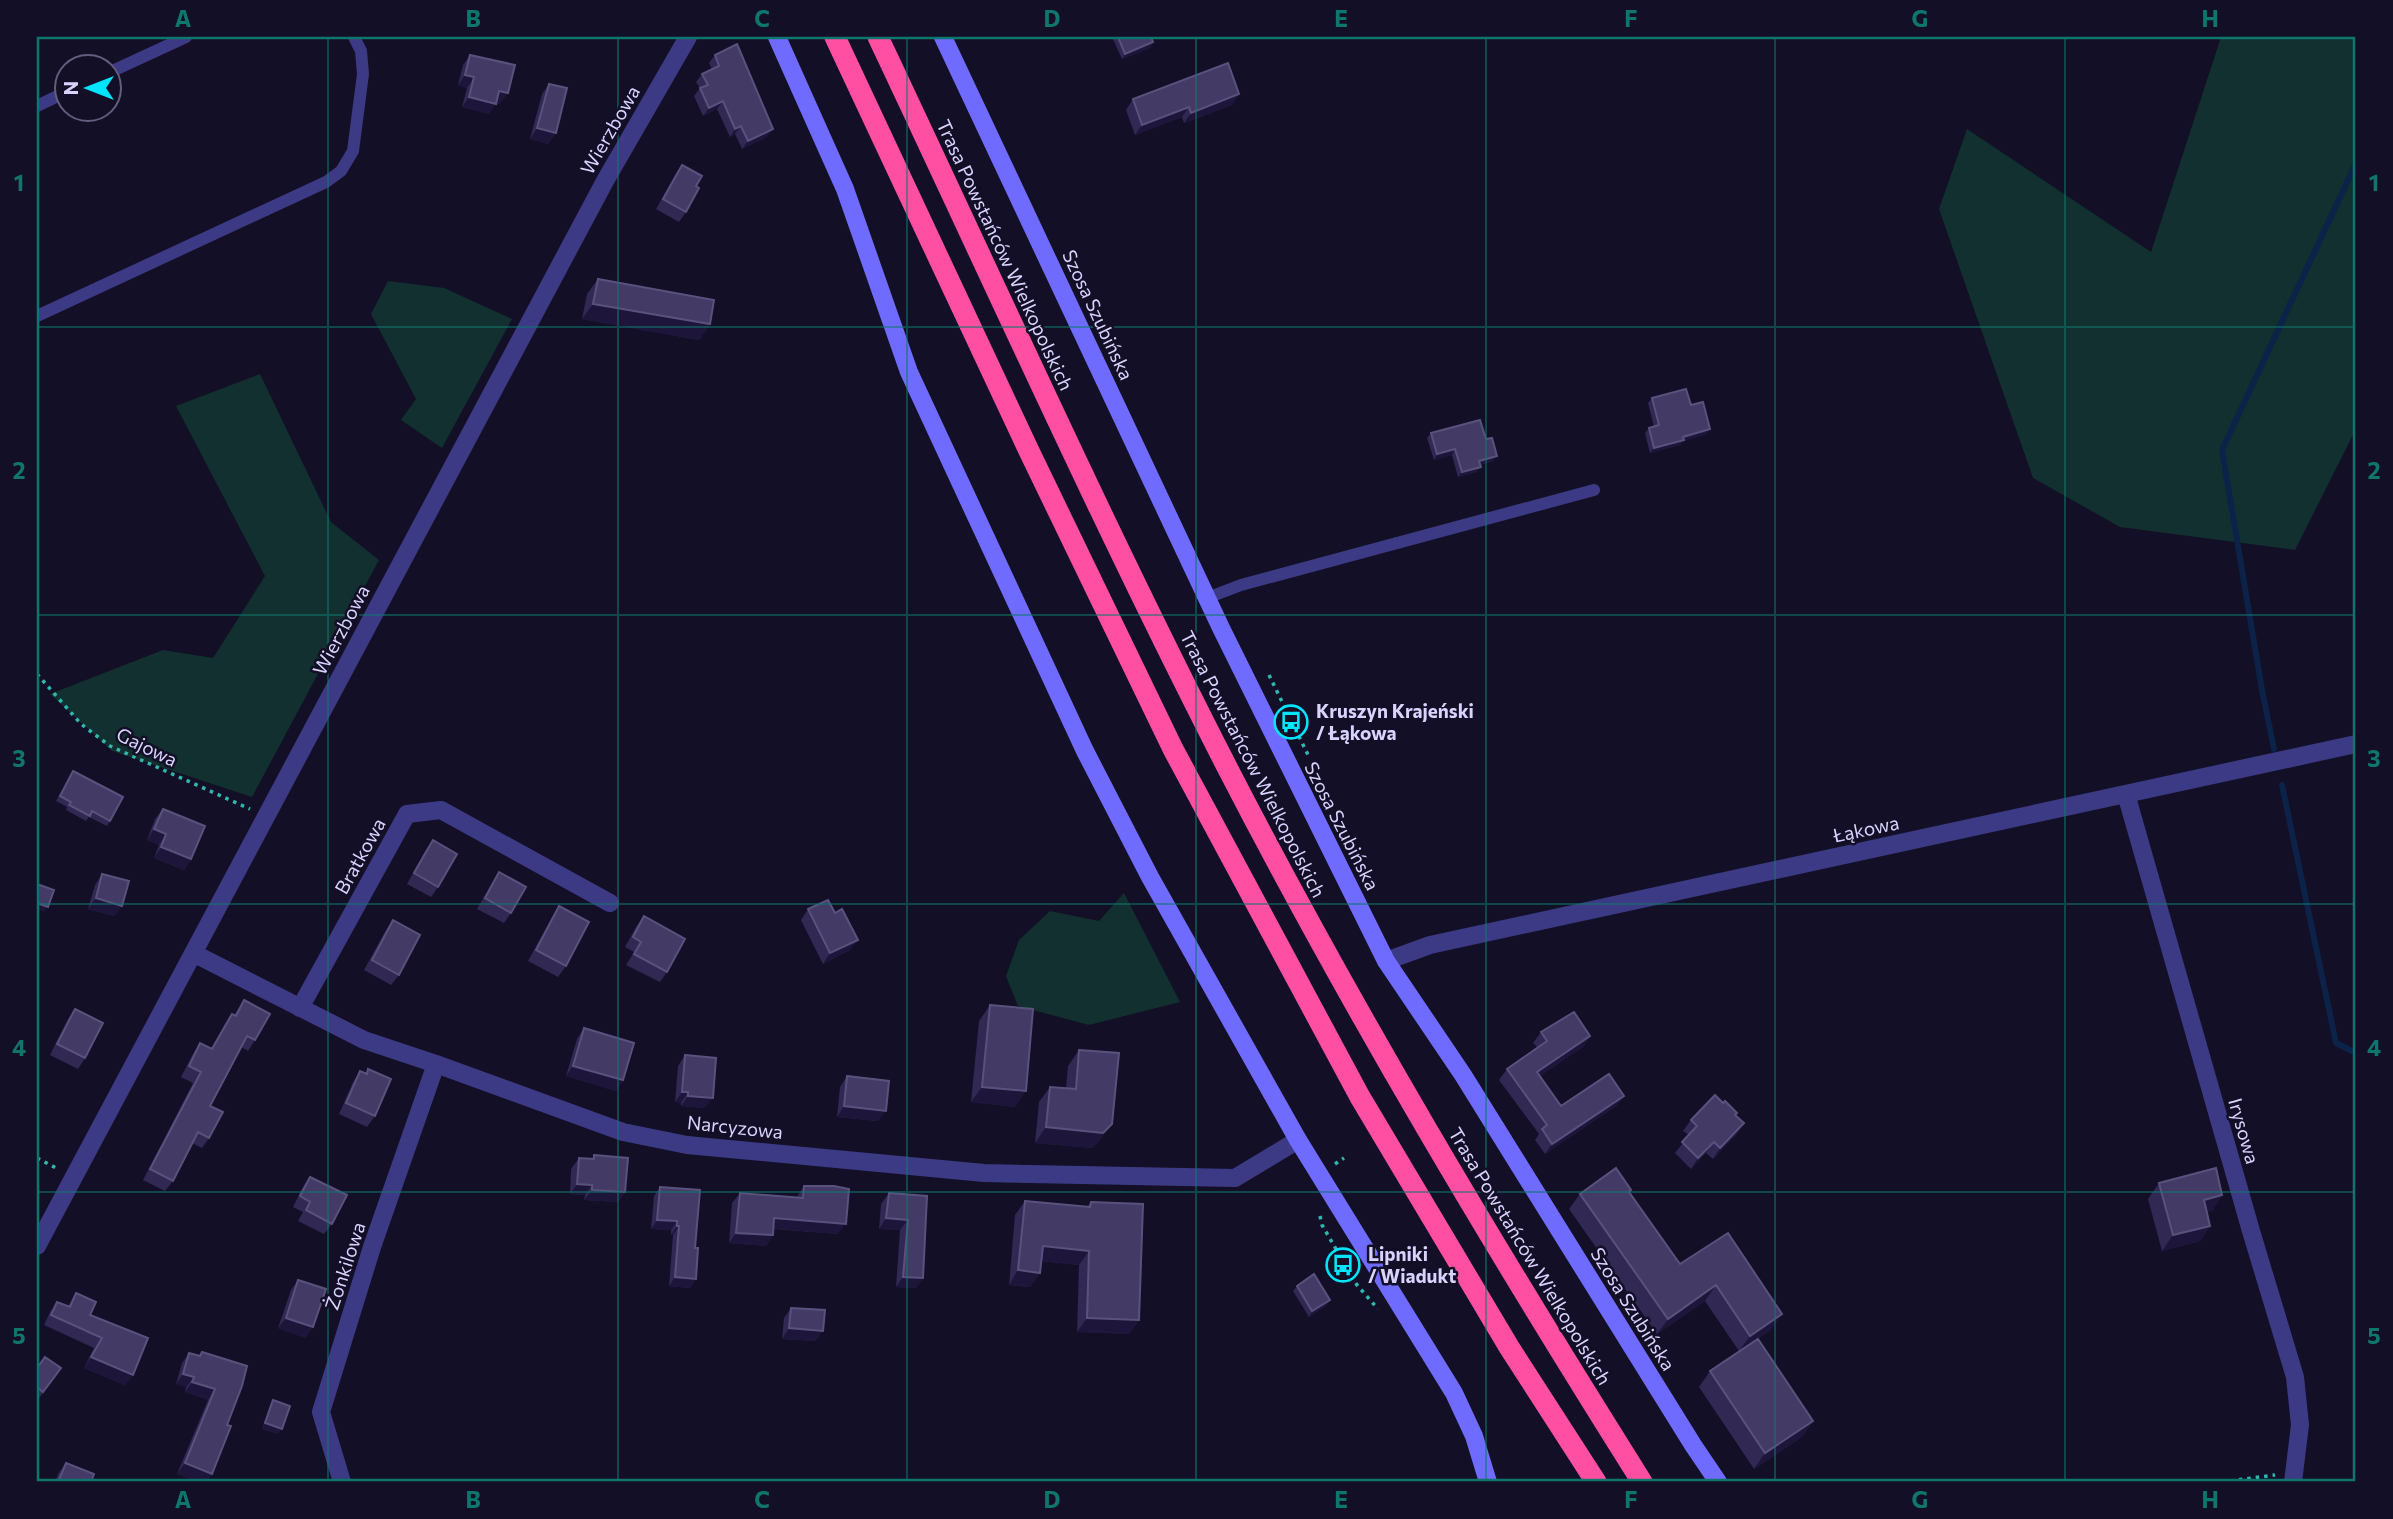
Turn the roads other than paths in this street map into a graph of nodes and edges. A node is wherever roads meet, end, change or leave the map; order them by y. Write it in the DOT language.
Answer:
graph roads {
  1 [pos="186,37"];
  2 [pos="354,37"];
  3 [pos="688,37"];
  4 [pos="778,37"];
  5 [pos="835,37"];
  6 [pos="878,37"];
  7 [pos="943,37"];
  8 [pos="122,67"];
  9 [pos="37,316"];
  10 [pos="1594,489"];
  11 [pos="1207,598"];
  12 [pos="2356,744"];
  13 [pos="2126,794"];
  14 [pos="610,904"];
  15 [pos="193,953"];
  16 [pos="1386,961"];
  17 [pos="300,1008"];
  18 [pos="436,1064"];
  19 [pos="1298,1140"];
  20 [pos="37,1247"];
  21 [pos="1487,1476"];
  22 [pos="342,1482"];
  23 [pos="1596,1482"];
  24 [pos="1642,1482"];
  25 [pos="1718,1482"];
  26 [pos="2293,1482"];
  1 -- 8 [label="lane"];
  2 -- 9 [label="lane"];
  3 -- 15 [label="street, Wierzbowa"];
  4 -- 19 [label="street"];
  5 -- 23 [label="highway"];
  6 -- 24 [label="highway, Trasa Powstańców Wielkopolskich"];
  7 -- 11 [label="street, Szosa Szubińska"];
  10 -- 11 [label="lane"];
  11 -- 16 [label="street, Szosa Szubińska"];
  12 -- 13 [label="street, Łąkowa"];
  13 -- 16 [label="street, Łąkowa"];
  13 -- 26 [label="street, Irysowa"];
  14 -- 17 [label="street, Bratkowa"];
  15 -- 17 [label="street, Narcyzowa"];
  15 -- 20 [label="street, Wierzbowa"];
  16 -- 25 [label="street, Szosa Szubińska"];
  17 -- 18 [label="street, Narcyzowa"];
  18 -- 19 [label="street, Narcyzowa"];
  18 -- 22 [label="street, Żonkilowa"];
  19 -- 21 [label="street"];
}
